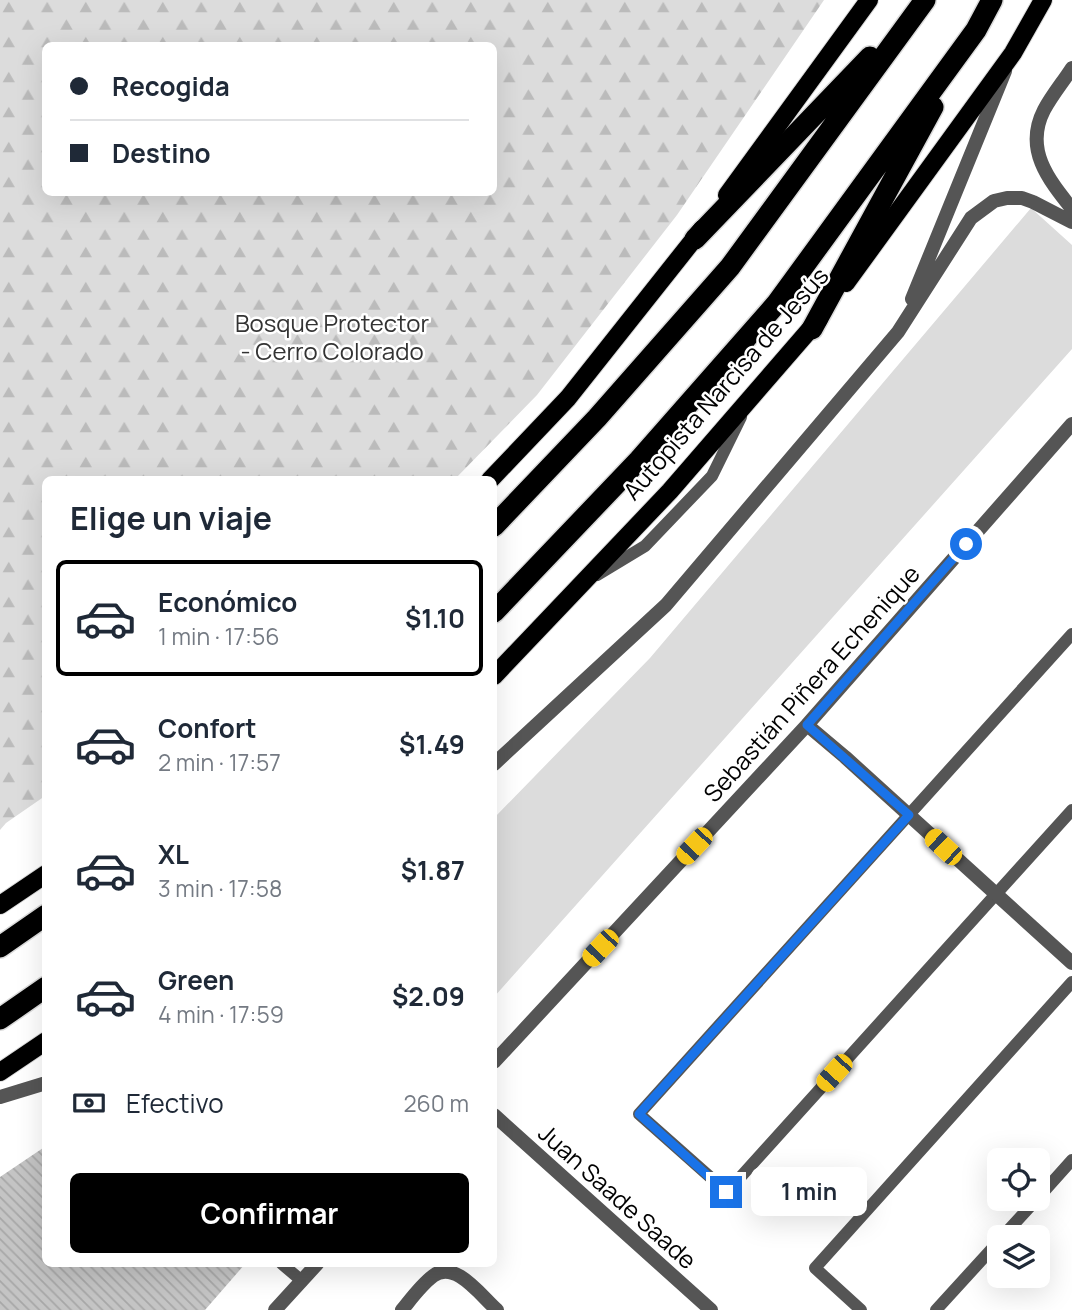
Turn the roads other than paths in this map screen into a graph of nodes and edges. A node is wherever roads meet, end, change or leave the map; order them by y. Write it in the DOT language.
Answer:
graph roads {
  1 [pos="869,0"];
  2 [pos="925,0"];
  3 [pos="992,0"];
  4 [pos="1043,0"];
  5 [pos="975,30"];
  6 [pos="1013,53"];
  7 [pos="1072,68"];
  8 [pos="1072,209"];
  9 [pos="1072,222"];
  10 [pos="695,239"];
  11 [pos="812,329"];
  12 [pos="898,332"];
  13 [pos="1072,424"];
  14 [pos="495,476"];
  15 [pos="497,523"];
  16 [pos="497,609"];
  17 [pos="1072,634"];
  18 [pos="497,673"];
  19 [pos="807,725"];
  20 [pos="497,761"];
  21 [pos="1072,810"];
  22 [pos="909,815"];
  23 [pos="42,877"];
  24 [pos="996,894"];
  25 [pos="0,905"];
  26 [pos="42,918"];
  27 [pos="0,947"];
  28 [pos="1072,963"];
  29 [pos="1072,982"];
  30 [pos="42,990"];
  31 [pos="0,1019"];
  32 [pos="42,1044"];
  33 [pos="497,1059"];
  34 [pos="0,1072"];
  35 [pos="42,1084"];
  36 [pos="0,1097"];
  37 [pos="497,1118"];
  38 [pos="1072,1160"];
  39 [pos="1050,1184"];
  40 [pos="1026,1211"];
  41 [pos="1013,1225"];
  42 [pos="987,1254"];
  43 [pos="286,1267"];
  44 [pos="314,1267"];
  45 [pos="302,1280"];
  46 [pos="275,1310"];
  47 [pos="402,1310"];
  48 [pos="496,1310"];
  49 [pos="711,1310"];
  50 [pos="861,1310"];
  51 [pos="936,1310"];
  1 -- 10 [label="main road"];
  2 -- 10 [label="highway"];
  2 -- 15 [label="highway"];
  3 -- 5 [label="highway, Autopista Narcisa de Jesús"];
  4 -- 6 [label="main road, Autopista Narcisa de Jesús"];
  5 -- 11 [label="highway"];
  5 -- 16 [label="highway, Autopista Narcisa de Jesús"];
  6 -- 11 [label="main road, Autopista Narcisa de Jesús"];
  6 -- 12 [label="street"];
  7 -- 8 [label="street"];
  9 -- 12 [label="street"];
  10 -- 14 [label="main road"];
  11 -- 18 [label="main road, Autopista Narcisa de Jesús"];
  12 -- 20 [label="street"];
  13 -- 19 [label="street, Sebastián Piñera Echenique"];
  17 -- 22 [label="lane"];
  19 -- 22 [label="street"];
  19 -- 33 [label="street, Sebastián Piñera Echenique"];
  21 -- 24 [label="lane"];
  22 -- 24 [label="street"];
  22 -- 24 [label="lane"];
  23 -- 25 [label="main road"];
  24 -- 28 [label="street"];
  26 -- 27 [label="highway"];
  29 -- 50 [label="lane"];
  30 -- 31 [label="highway"];
  32 -- 34 [label="main road"];
  35 -- 36 [label="street"];
  37 -- 49 [label="street, Juan Saade Saade"];
  38 -- 39 [label="lane"];
  40 -- 41 [label="lane"];
  42 -- 51 [label="lane"];
  43 -- 45 [label="lane"];
  44 -- 45 [label="street"];
  45 -- 46 [label="street"];
  47 -- 48 [label="street"];
}
